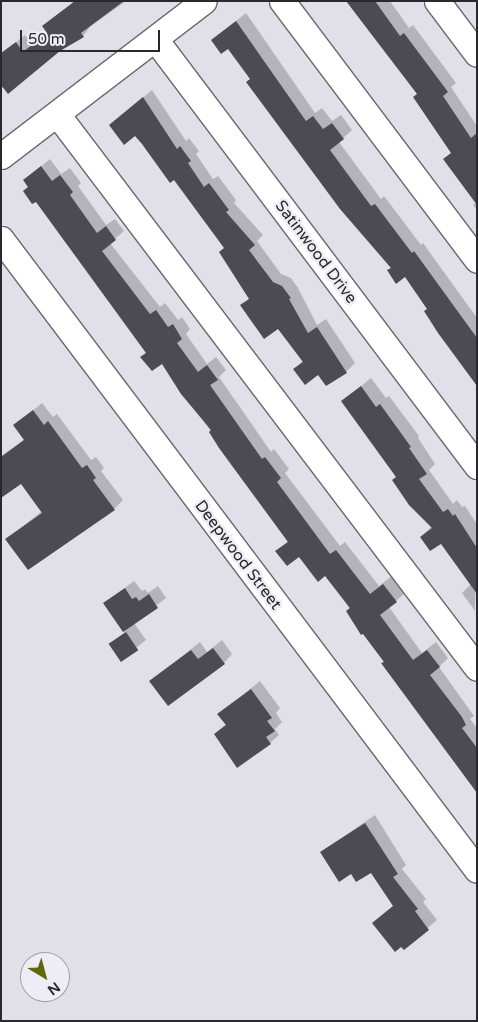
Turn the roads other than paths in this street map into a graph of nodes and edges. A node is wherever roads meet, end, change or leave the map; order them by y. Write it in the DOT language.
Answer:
graph roads {
  1 [pos="204,1"];
  2 [pos="282,1"];
  3 [pos="437,1"];
  4 [pos="155,39"];
  5 [pos="477,54"];
  6 [pos="57,114"];
  7 [pos="1,156"];
  8 [pos="1,239"];
  9 [pos="477,260"];
  10 [pos="477,466"];
  11 [pos="477,668"];
  12 [pos="477,870"];
  1 -- 4 [label="street"];
  2 -- 9 [label="street"];
  3 -- 5 [label="street"];
  4 -- 6 [label="street"];
  4 -- 10 [label="street, Satinwood Drive"];
  6 -- 7 [label="street"];
  6 -- 11 [label="street"];
  8 -- 12 [label="street, Deepwood Street"];
}
